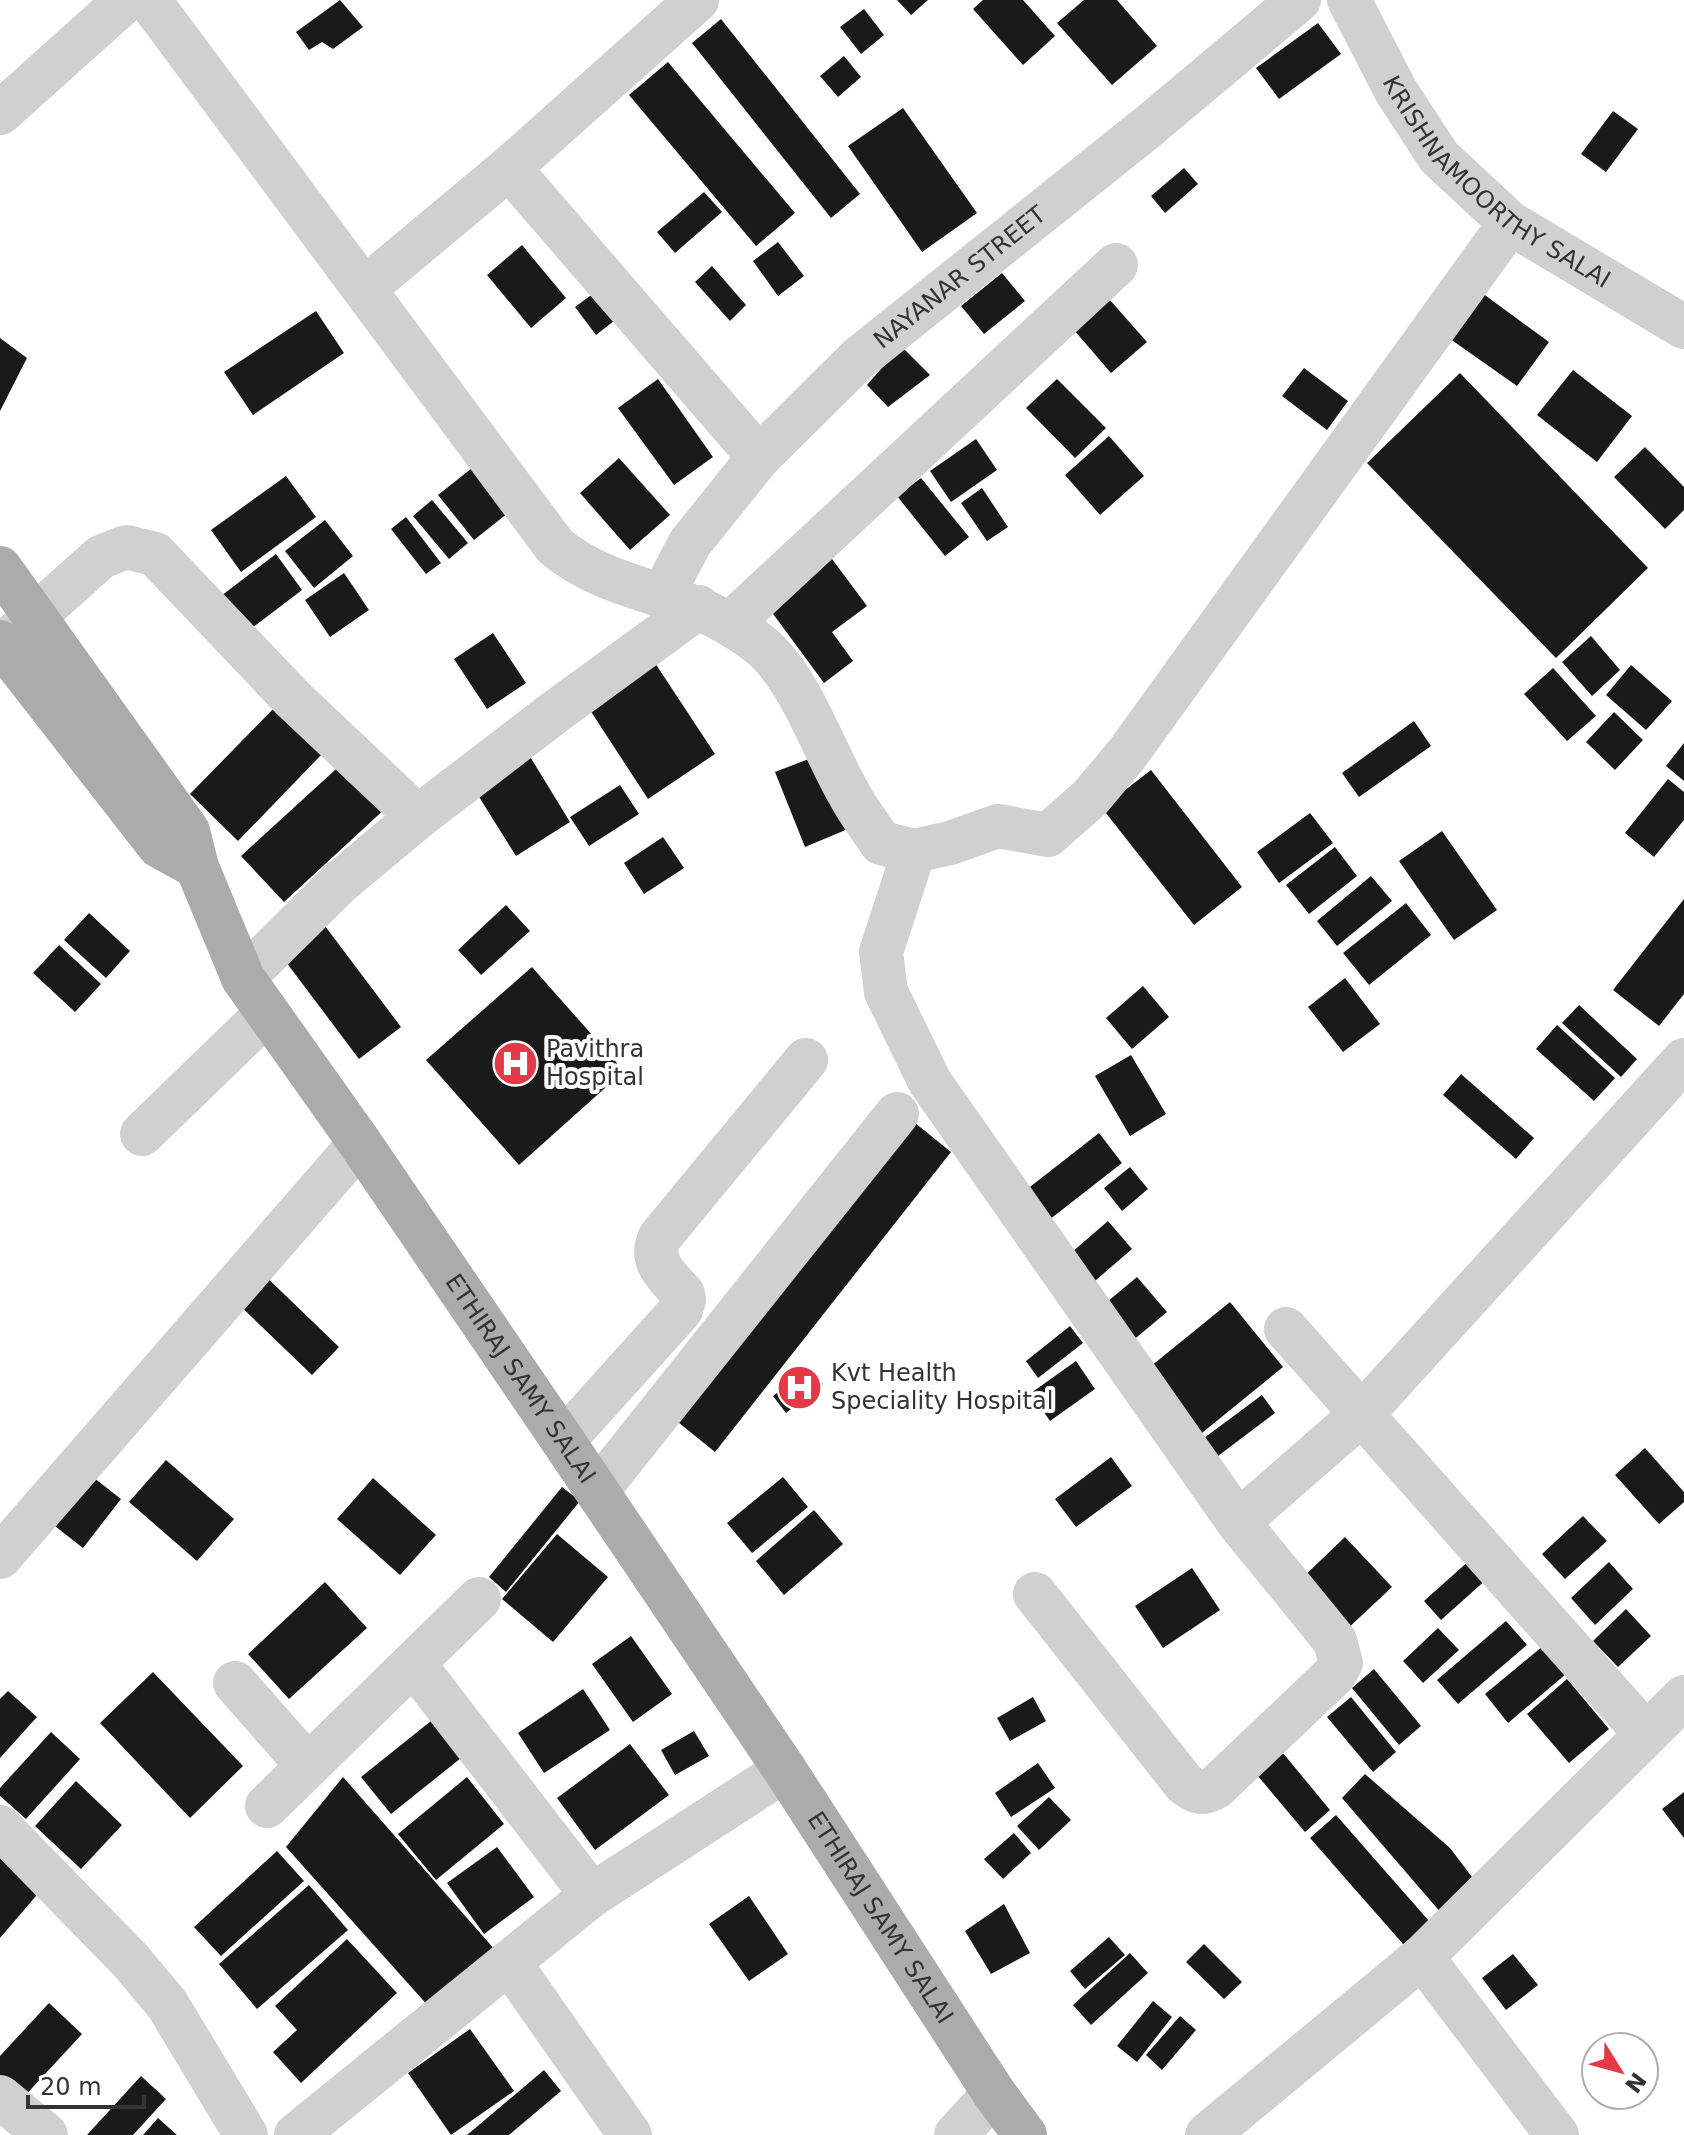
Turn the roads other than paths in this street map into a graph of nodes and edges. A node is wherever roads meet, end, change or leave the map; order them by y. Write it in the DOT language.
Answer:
graph roads {
  1 [pos="126,0"];
  2 [pos="149,0"];
  3 [pos="697,0"];
  4 [pos="1299,0"];
  5 [pos="1349,0"];
  6 [pos="0,113"];
  7 [pos="509,168"];
  8 [pos="1510,223"];
  9 [pos="1116,265"];
  10 [pos="365,288"];
  11 [pos="1684,327"];
  12 [pos="759,457"];
  13 [pos="0,568"];
  14 [pos="697,609"];
  15 [pos="34,616"];
  16 [pos="1,643"];
  17 [pos="418,817"];
  18 [pos="914,851"];
  19 [pos="197,867"];
  20 [pos="255,996"];
  21 [pos="806,1060"];
  22 [pos="1684,1060"];
  23 [pos="897,1114"];
  24 [pos="142,1134"];
  25 [pos="360,1143"];
  26 [pos="1286,1329"];
  27 [pos="1363,1413"];
  28 [pos="563,1441"];
  29 [pos="597,1491"];
  30 [pos="1238,1522"];
  31 [pos="4,1545"];
  32 [pos="1035,1594"];
  33 [pos="479,1599"];
  34 [pos="414,1664"];
  35 [pos="235,1683"];
  36 [pos="1684,1697"];
  37 [pos="1645,1733"];
  38 [pos="308,1766"];
  39 [pos="785,1770"];
  40 [pos="267,1806"];
  41 [pos="0,1827"];
  42 [pos="592,1895"];
  43 [pos="1422,1957"];
  44 [pos="509,1962"];
  45 [pos="994,2093"];
  46 [pos="0,2097"];
  47 [pos="46,2135"];
  48 [pos="246,2135"];
  49 [pos="296,2135"];
  50 [pos="630,2135"];
  51 [pos="956,2135"];
  52 [pos="1025,2135"];
  53 [pos="1207,2135"];
  54 [pos="1557,2135"];
  1 -- 6 [label="street"];
  2 -- 10 [label="street"];
  3 -- 7 [label="street"];
  4 -- 12 [label="street, NAYANAR STREET"];
  5 -- 8 [label="street, KRISHNAMOORTHY SALAI"];
  7 -- 10 [label="street"];
  7 -- 12 [label="street"];
  8 -- 11 [label="street, KRISHNAMOORTHY SALAI"];
  8 -- 18 [label="street"];
  9 -- 14 [label="street"];
  10 -- 14 [label="street"];
  12 -- 14 [label="street, NAYANAR STREET"];
  13 -- 15 [label="main road, ETHIRAJ SAMY SALAI"];
  14 -- 17 [label="street"];
  14 -- 18 [label="street"];
  15 -- 16 [label="street"];
  15 -- 17 [label="street"];
  15 -- 19 [label="main road, ETHIRAJ SAMY SALAI"];
  16 -- 19 [label="main road"];
  17 -- 20 [label="street"];
  18 -- 30 [label="street"];
  19 -- 20 [label="main road, ETHIRAJ SAMY SALAI"];
  20 -- 24 [label="street"];
  20 -- 25 [label="main road, ETHIRAJ SAMY SALAI"];
  21 -- 28 [label="street"];
  22 -- 27 [label="street"];
  23 -- 29 [label="street"];
  25 -- 28 [label="main road, ETHIRAJ SAMY SALAI"];
  25 -- 31 [label="street"];
  26 -- 27 [label="street"];
  27 -- 30 [label="street"];
  27 -- 37 [label="street"];
  28 -- 29 [label="main road, ETHIRAJ SAMY SALAI"];
  29 -- 39 [label="main road, ETHIRAJ SAMY SALAI"];
  30 -- 32 [label="street"];
  33 -- 34 [label="street"];
  34 -- 38 [label="street"];
  34 -- 42 [label="street"];
  35 -- 38 [label="street"];
  36 -- 37 [label="street"];
  37 -- 43 [label="street"];
  38 -- 40 [label="street"];
  39 -- 42 [label="street"];
  39 -- 45 [label="main road, ETHIRAJ SAMY SALAI"];
  41 -- 48 [label="street"];
  42 -- 44 [label="street"];
  43 -- 53 [label="street"];
  43 -- 54 [label="street"];
  44 -- 49 [label="street"];
  44 -- 50 [label="street"];
  45 -- 51 [label="street"];
  45 -- 52 [label="main road, ETHIRAJ SAMY SALAI"];
  46 -- 47 [label="street"];
}
